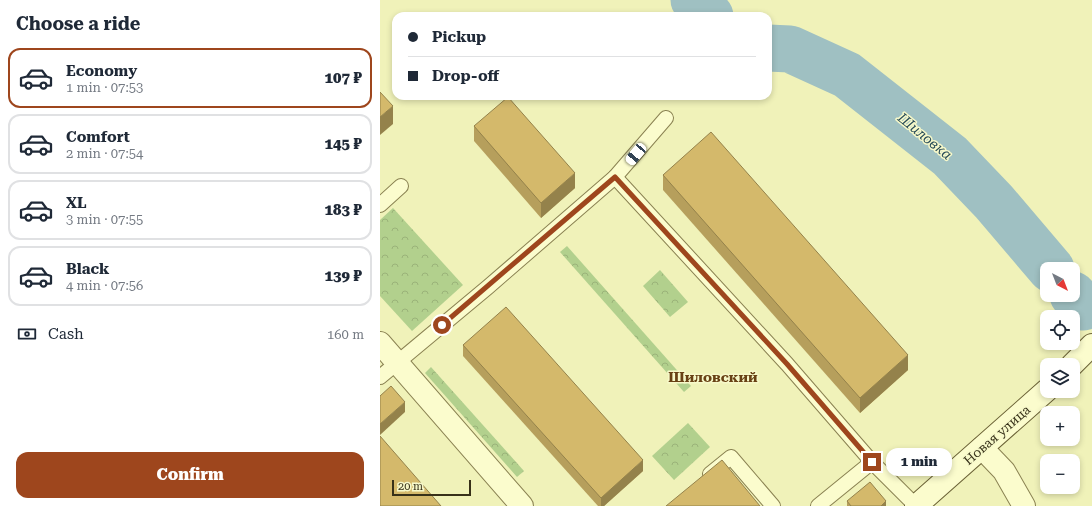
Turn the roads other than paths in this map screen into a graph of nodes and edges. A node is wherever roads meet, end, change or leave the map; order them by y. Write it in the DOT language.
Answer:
graph roads {
  1 [pos="666,118"];
  2 [pos="615,177"];
  3 [pos="401,186"];
  4 [pos="380,205"];
  5 [pos="380,343"];
  6 [pos="1092,345"];
  7 [pos="1079,358"];
  8 [pos="397,362"];
  9 [pos="380,377"];
  10 [pos="1040,397"];
  11 [pos="982,448"];
  12 [pos="872,462"];
  13 [pos="701,481"];
  14 [pos="522,506"];
  15 [pos="773,506"];
  16 [pos="818,506"];
  17 [pos="916,506"];
  18 [pos="1024,506"];
  1 -- 2 [label="lane"];
  2 -- 8 [label="lane"];
  2 -- 12 [label="lane"];
  3 -- 4 [label="lane"];
  5 -- 8 [label="street"];
  6 -- 7 [label="street"];
  8 -- 9 [label="lane"];
  8 -- 14 [label="street"];
  10 -- 11 [label="street, Новая улица"];
  11 -- 17 [label="street, Новая улица"];
  11 -- 18 [label="street"];
  12 -- 16 [label="lane"];
  12 -- 17 [label="lane"];
  13 -- 15 [label="lane"];
}
